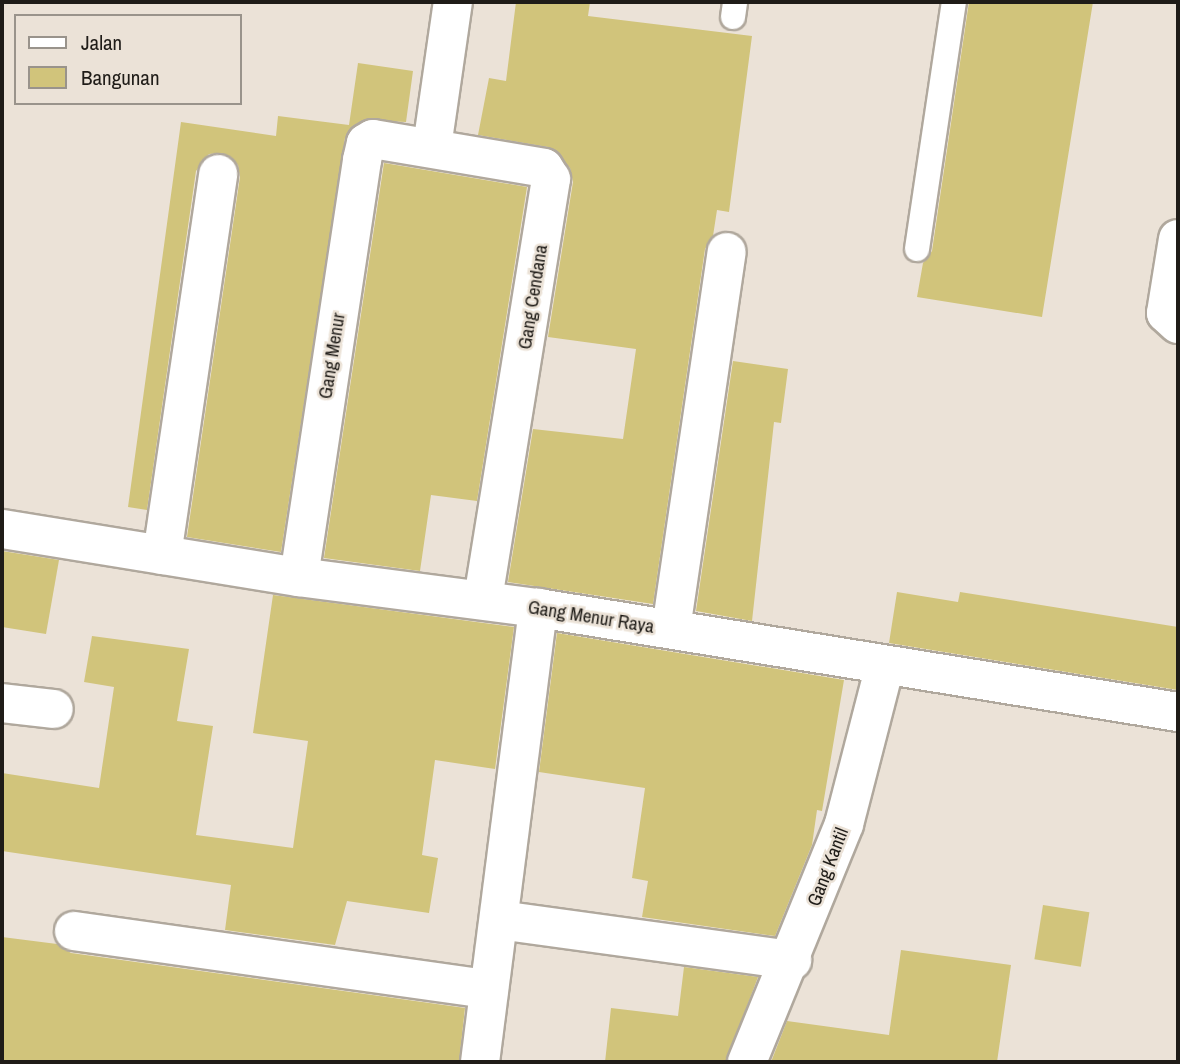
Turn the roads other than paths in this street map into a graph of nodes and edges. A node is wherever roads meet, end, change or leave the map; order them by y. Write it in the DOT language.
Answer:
graph roads {
  1 [pos="453,2"];
  2 [pos="954,2"];
  3 [pos="373,139"];
  4 [pos="432,147"];
  5 [pos="218,174"];
  6 [pos="1178,239"];
  7 [pos="918,249"];
  8 [pos="727,252"];
  9 [pos="1178,324"];
  10 [pos="2,529"];
  11 [pos="162,555"];
  12 [pos="299,577"];
  13 [pos="483,600"];
  14 [pos="538,608"];
  15 [pos="671,629"];
  16 [pos="885,665"];
  17 [pos="2,703"];
  18 [pos="54,709"];
  19 [pos="1178,712"];
  20 [pos="499,920"];
  21 [pos="74,931"];
  22 [pos="792,960"];
  23 [pos="489,989"];
  24 [pos="480,1062"];
  25 [pos="747,1062"];
  1 -- 4 [label="street"];
  2 -- 7 [label="lane"];
  3 -- 4 [label="street, Gang Cendana"];
  3 -- 12 [label="street, Gang Menur"];
  4 -- 13 [label="street, Gang Cendana"];
  5 -- 11 [label="street"];
  6 -- 9 [label="street"];
  8 -- 15 [label="street"];
  10 -- 11 [label="street, Gang Menur Raya"];
  11 -- 12 [label="street, Gang Menur Raya"];
  12 -- 13 [label="street, Gang Menur Raya"];
  13 -- 14 [label="street, Gang Menur Raya"];
  14 -- 15 [label="street, Gang Menur Raya"];
  14 -- 20 [label="street"];
  15 -- 16 [label="street, Gang Menur Raya"];
  16 -- 19 [label="street, Gang Menur Raya"];
  16 -- 22 [label="street, Gang Kantil"];
  17 -- 18 [label="street"];
  20 -- 22 [label="street"];
  20 -- 23 [label="street"];
  21 -- 23 [label="street"];
  22 -- 25 [label="street, Gang Kantil"];
  23 -- 24 [label="street"];
}
